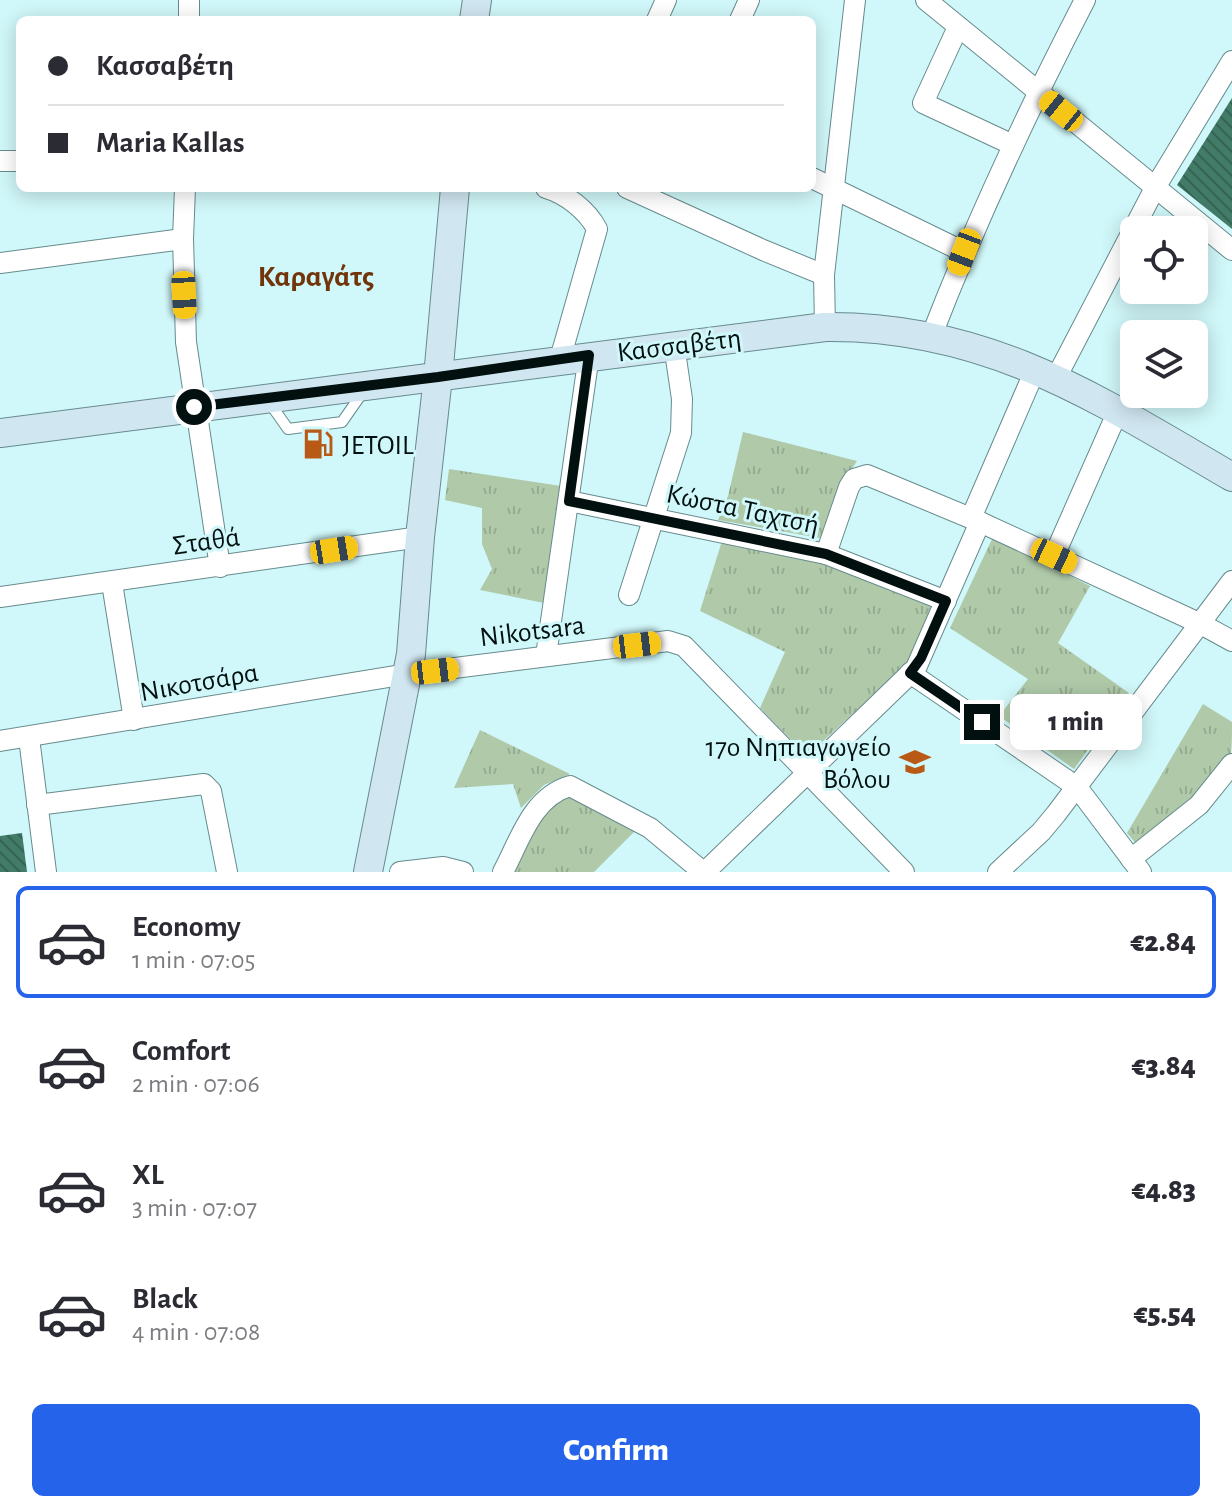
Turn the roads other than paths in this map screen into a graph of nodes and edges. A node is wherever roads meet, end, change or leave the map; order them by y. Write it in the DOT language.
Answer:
graph roads {
  1 [pos="855,0"];
  2 [pos="926,0"];
  3 [pos="1085,0"];
  4 [pos="958,27"];
  5 [pos="1232,61"];
  6 [pos="1038,92"];
  7 [pos="1013,145"];
  8 [pos="816,180"];
  9 [pos="1156,186"];
  10 [pos="833,188"];
  11 [pos="185,192"];
  12 [pos="455,192"];
  13 [pos="660,195"];
  14 [pos="578,196"];
  15 [pos="183,239"];
  16 [pos="1232,250"];
  17 [pos="964,252"];
  18 [pos="0,263"];
  19 [pos="824,275"];
  20 [pos="825,327"];
  21 [pos="931,337"];
  22 [pos="674,345"];
  23 [pos="589,355"];
  24 [pos="560,359"];
  25 [pos="1046,373"];
  26 [pos="438,377"];
  27 [pos="194,407"];
  28 [pos="1118,411"];
  29 [pos="0,433"];
  30 [pos="1232,477"];
  31 [pos="569,501"];
  32 [pos="655,517"];
  33 [pos="976,520"];
  34 [pos="420,537"];
  35 [pos="826,554"];
  36 [pos="1054,556"];
  37 [pos="220,567"];
  38 [pos="1232,581"];
  39 [pos="112,583"];
  40 [pos="629,595"];
  41 [pos="0,597"];
  42 [pos="946,601"];
  43 [pos="1201,624"];
  44 [pos="1232,641"];
  45 [pos="546,656"];
  46 [pos="910,673"];
  47 [pos="407,674"];
  48 [pos="134,720"];
  49 [pos="29,738"];
  50 [pos="0,741"];
  51 [pos="1232,764"];
  52 [pos="806,772"];
  53 [pos="1077,787"];
  54 [pos="37,805"];
  55 [pos="1136,865"];
  56 [pos="46,872"];
  57 [pos="227,872"];
  58 [pos="368,872"];
  59 [pos="400,872"];
  60 [pos="463,872"];
  61 [pos="503,872"];
  62 [pos="704,872"];
  63 [pos="904,872"];
  64 [pos="998,872"];
  1 -- 10 [label="street"];
  2 -- 4 [label="street"];
  3 -- 6 [label="street"];
  4 -- 6 [label="street"];
  4 -- 7 [label="street"];
  5 -- 9 [label="street"];
  6 -- 7 [label="street"];
  6 -- 9 [label="street"];
  7 -- 17 [label="street"];
  8 -- 10 [label="street"];
  9 -- 16 [label="street"];
  9 -- 25 [label="street"];
  10 -- 17 [label="street"];
  10 -- 19 [label="street"];
  11 -- 15 [label="street"];
  12 -- 26 [label="street"];
  13 -- 19 [label="street"];
  14 -- 24 [label="street"];
  15 -- 18 [label="street"];
  15 -- 27 [label="street"];
  17 -- 21 [label="street"];
  19 -- 20 [label="street"];
  20 -- 21 [label="street, Κασσαβέτη"];
  20 -- 22 [label="street, Κασσαβέτη"];
  21 -- 25 [label="street, Κασσαβέτη"];
  22 -- 23 [label="street, Κασσαβέτη"];
  22 -- 32 [label="street"];
  23 -- 24 [label="street, Κασσαβέτη"];
  23 -- 31 [label="street"];
  24 -- 26 [label="street, Κασσαβέτη"];
  25 -- 28 [label="street, Κασσαβέτη"];
  25 -- 33 [label="street"];
  26 -- 27 [label="street, Κασσαβέτη"];
  26 -- 34 [label="street"];
  27 -- 29 [label="street, Κασσαβέτη"];
  27 -- 37 [label="street"];
  28 -- 30 [label="street, Κασσαβέτη"];
  28 -- 36 [label="street"];
  31 -- 32 [label="street, Κώστα Ταχτσή"];
  31 -- 45 [label="street"];
  32 -- 35 [label="street, Κώστα Ταχτσή"];
  32 -- 40 [label="street"];
  33 -- 35 [label="street"];
  33 -- 36 [label="street"];
  33 -- 42 [label="street"];
  34 -- 37 [label="street, Σταθά"];
  34 -- 47 [label="street"];
  35 -- 42 [label="street, Κώστα Ταχτσή"];
  36 -- 43 [label="street"];
  37 -- 39 [label="street, Σταθά"];
  38 -- 43 [label="street"];
  39 -- 41 [label="street, Σταθά"];
  39 -- 48 [label="street"];
  42 -- 46 [label="street"];
  43 -- 44 [label="street"];
  43 -- 53 [label="street"];
  45 -- 47 [label="street, Nikotsara"];
  45 -- 52 [label="street, Nikotsara"];
  46 -- 52 [label="street"];
  46 -- 53 [label="street"];
  47 -- 48 [label="street, Νικοτσάρα"];
  47 -- 58 [label="street"];
  48 -- 49 [label="street, Νικοτσάρα"];
  49 -- 50 [label="street, Νικοτσάρα"];
  49 -- 54 [label="street"];
  51 -- 55 [label="street"];
  52 -- 62 [label="street"];
  52 -- 63 [label="street, Nikotsara"];
  53 -- 55 [label="street"];
  53 -- 64 [label="street"];
  54 -- 56 [label="street"];
  54 -- 57 [label="street"];
  59 -- 60 [label="street"];
  61 -- 62 [label="street"];
}
